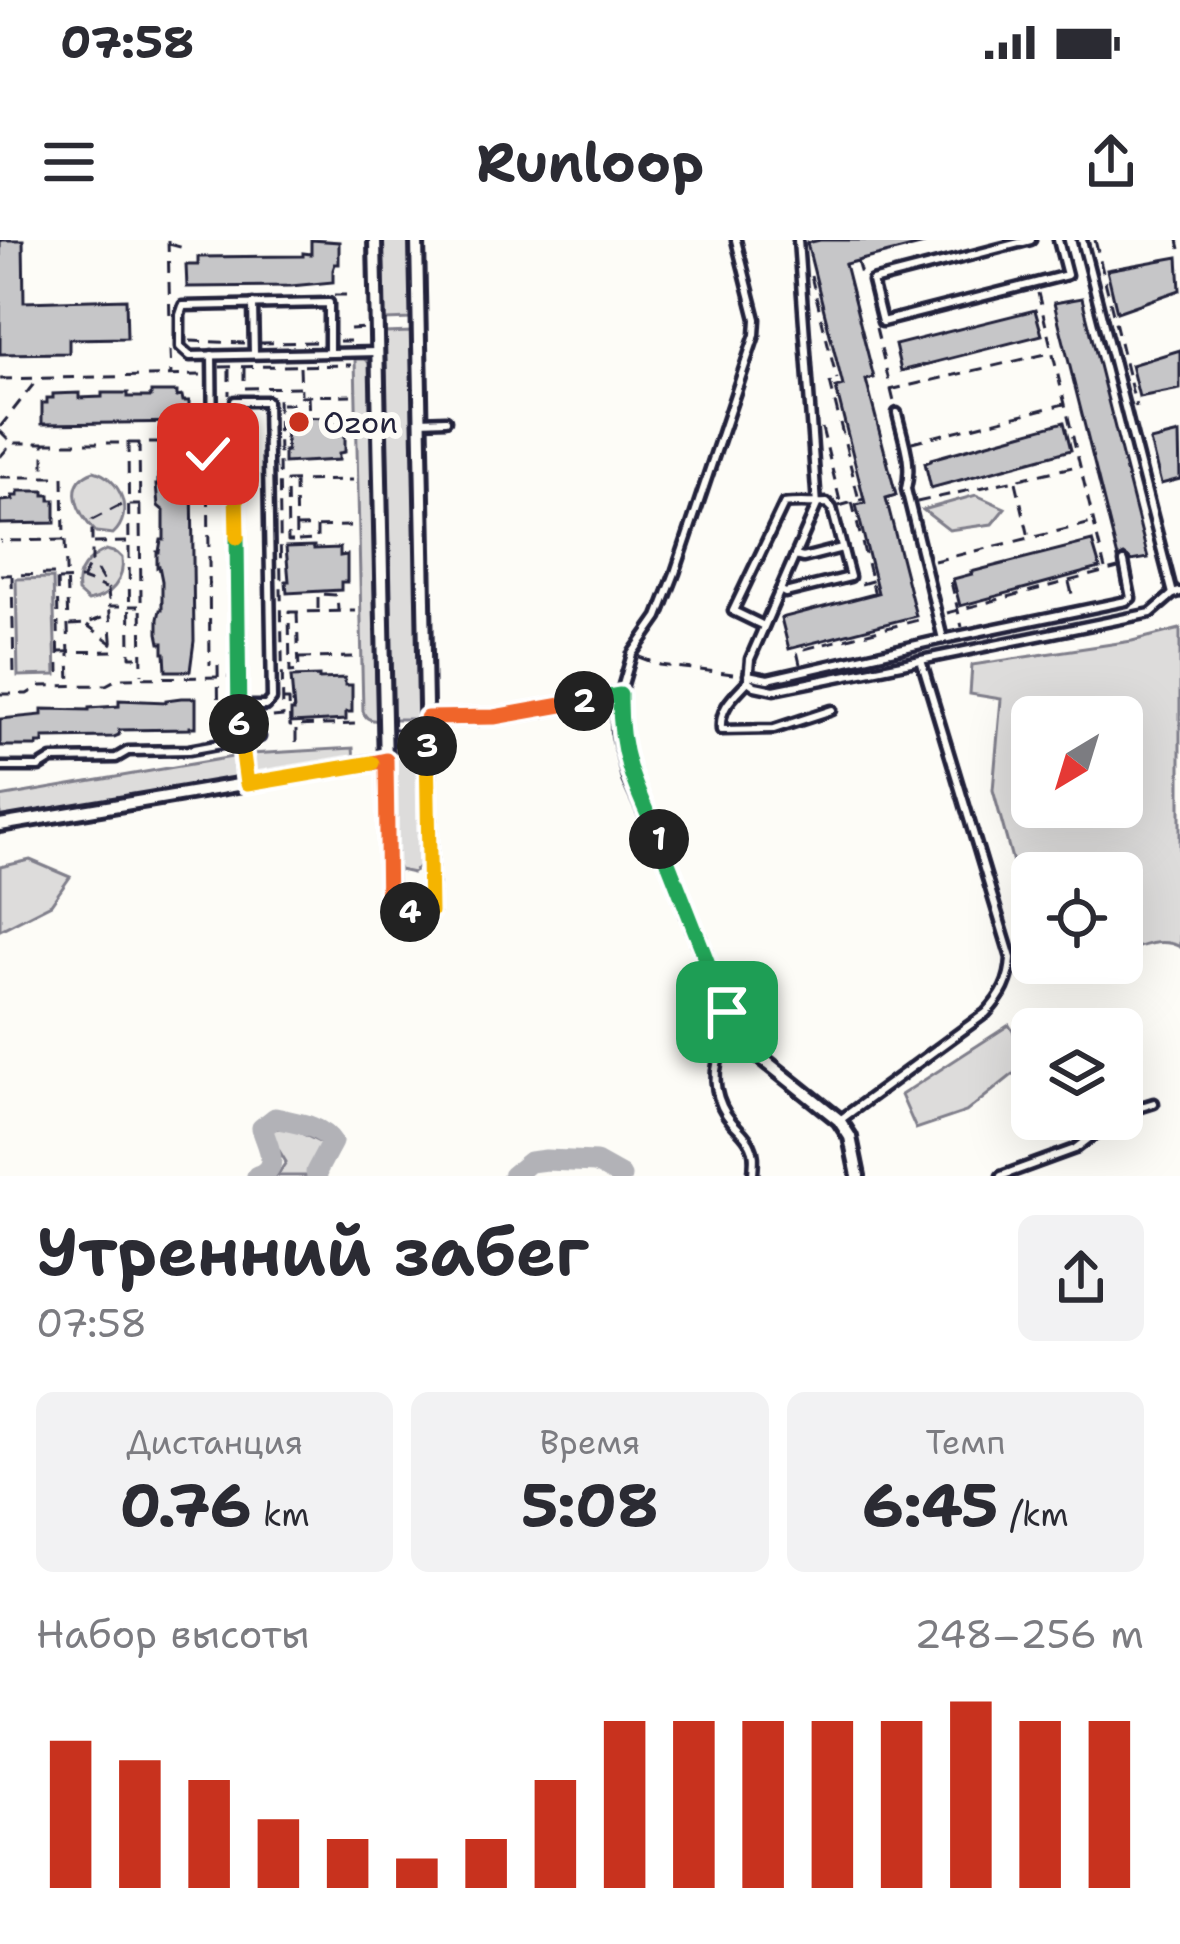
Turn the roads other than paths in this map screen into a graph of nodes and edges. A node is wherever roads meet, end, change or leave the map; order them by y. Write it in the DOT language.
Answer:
graph roads {
  1 [pos="375,240"];
  2 [pos="417,240"];
  3 [pos="736,240"];
  4 [pos="797,240"];
  5 [pos="1031,240"];
  6 [pos="1058,240"];
  7 [pos="1082,240"];
  8 [pos="253,304"];
  9 [pos="377,352"];
  10 [pos="329,353"];
  11 [pos="212,355"];
  12 [pos="254,355"];
  13 [pos="897,413"];
  14 [pos="446,420"];
  15 [pos="421,421"];
  16 [pos="236,442"];
  17 [pos="817,505"];
  18 [pos="842,548"];
  19 [pos="795,556"];
  20 [pos="1125,564"];
  21 [pos="780,590"];
  22 [pos="1176,593"];
  23 [pos="764,626"];
  24 [pos="943,640"];
  25 [pos="921,660"];
  26 [pos="748,678"];
  27 [pos="620,695"];
  28 [pos="239,706"];
  29 [pos="832,710"];
  30 [pos="427,718"];
  31 [pos="260,737"];
  32 [pos="240,741"];
  33 [pos="386,760"];
  34 [pos="0,767"];
  35 [pos="247,784"];
  36 [pos="0,824"];
  37 [pos="743,1044"];
  38 [pos="1154,1103"];
  39 [pos="1143,1106"];
  40 [pos="839,1120"];
  41 [pos="1087,1140"];
  42 [pos="753,1176"];
  43 [pos="858,1176"];
  44 [pos="1000,1176"];
  1 -- 9 [label="street"];
  2 -- 15 [label="street"];
  3 -- 27 [label="lane"];
  4 -- 17 [label="lane"];
  5 -- 6 [label="lane"];
  7 -- 22 [label="lane"];
  8 -- 10 [label="lane"];
  8 -- 11 [label="lane"];
  8 -- 12 [label="lane"];
  9 -- 10 [label="lane"];
  9 -- 33 [label="street"];
  10 -- 12 [label="lane"];
  11 -- 12 [label="lane"];
  11 -- 16 [label="lane"];
  13 -- 24 [label="lane"];
  14 -- 15 [label="lane"];
  15 -- 30 [label="street"];
  16 -- 28 [label="lane"];
  16 -- 28 [label="lane"];
  17 -- 18 [label="lane"];
  17 -- 19 [label="lane"];
  17 -- 23 [label="lane"];
  18 -- 19 [label="lane"];
  18 -- 21 [label="lane"];
  19 -- 21 [label="lane"];
  20 -- 24 [label="lane"];
  21 -- 23 [label="lane"];
  22 -- 25 [label="lane"];
  23 -- 26 [label="lane"];
  24 -- 26 [label="lane"];
  25 -- 26 [label="lane"];
  25 -- 40 [label="lane"];
  26 -- 29 [label="lane"];
  27 -- 30 [label="street"];
  27 -- 37 [label="street"];
  28 -- 32 [label="lane"];
  30 -- 33 [label="street"];
  31 -- 32 [label="lane"];
  32 -- 34 [label="lane"];
  32 -- 35 [label="lane"];
  33 -- 35 [label="street"];
  35 -- 36 [label="street"];
  37 -- 40 [label="street"];
  37 -- 42 [label="lane"];
  38 -- 39 [label="lane"];
  40 -- 43 [label="street"];
  41 -- 44 [label="lane"];
}
